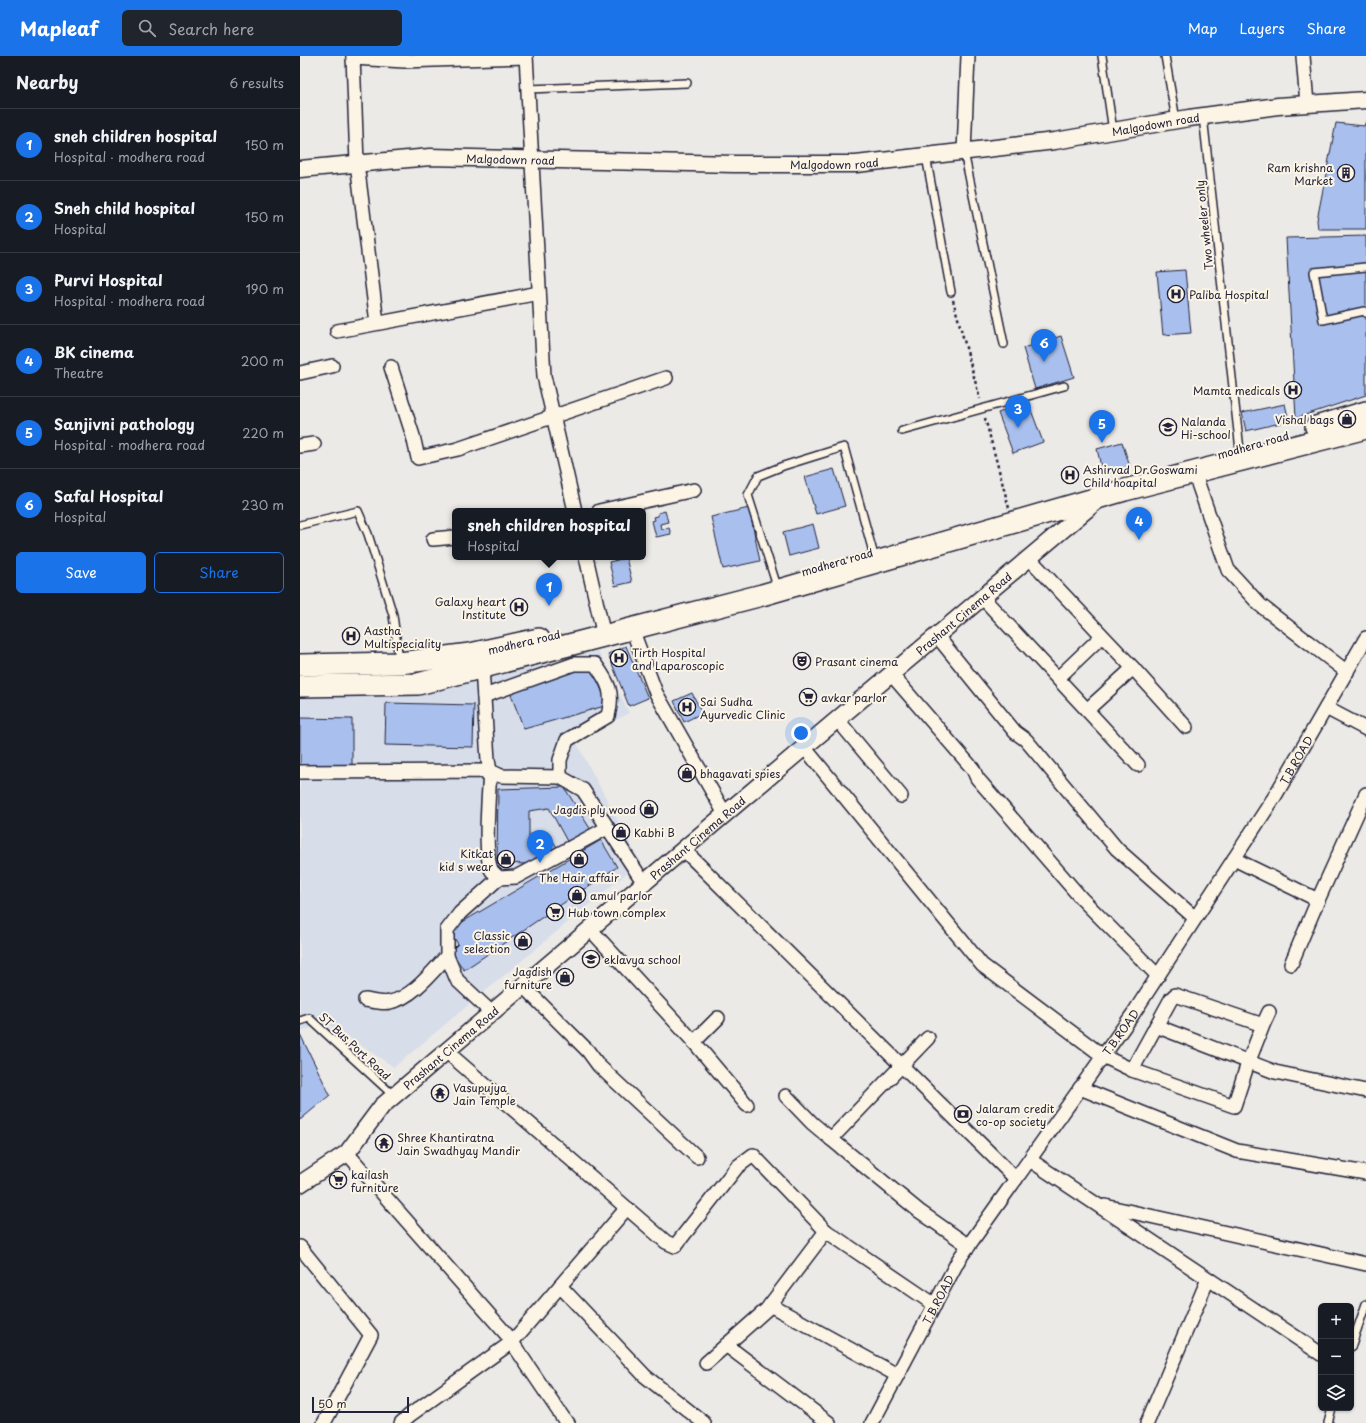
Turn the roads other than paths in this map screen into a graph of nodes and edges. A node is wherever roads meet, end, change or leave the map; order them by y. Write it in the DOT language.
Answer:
graph roads {
  1 [pos="526,56"];
  2 [pos="968,56"];
  3 [pos="1102,56"];
  4 [pos="1165,56"];
  5 [pos="1303,56"];
  6 [pos="353,57"];
  7 [pos="434,58"];
  8 [pos="686,83"];
  9 [pos="528,89"];
  10 [pos="1366,100"];
  11 [pos="1307,104"];
  12 [pos="1203,116"];
  13 [pos="1176,120"];
  14 [pos="1113,131"];
  15 [pos="964,152"];
  16 [pos="926,156"];
  17 [pos="532,159"];
  18 [pos="357,163"];
  19 [pos="300,169"];
  20 [pos="1366,267"];
  21 [pos="951,292"];
  22 [pos="539,293"];
  23 [pos="1366,313"];
  24 [pos="377,323"];
  25 [pos="337,331"];
  26 [pos="1004,344"];
  27 [pos="332,366"];
  28 [pos="391,367"];
  29 [pos="300,373"];
  30 [pos="666,378"];
  31 [pos="1064,386"];
  32 [pos="1366,412"];
  33 [pos="553,417"];
  34 [pos="1366,428"];
  35 [pos="902,431"];
  36 [pos="314,444"];
  37 [pos="300,446"];
  38 [pos="1240,450"];
  39 [pos="1194,472"];
  40 [pos="694,490"];
  41 [pos="1102,496"];
  42 [pos="574,508"];
  43 [pos="613,508"];
  44 [pos="300,525"];
  45 [pos="452,537"];
  46 [pos="433,539"];
  47 [pos="874,552"];
  48 [pos="1029,558"];
  49 [pos="587,560"];
  50 [pos="775,580"];
  51 [pos="982,597"];
  52 [pos="632,629"];
  53 [pos="603,631"];
  54 [pos="937,636"];
  55 [pos="1102,636"];
  56 [pos="1366,638"];
  57 [pos="400,662"];
  58 [pos="300,665"];
  59 [pos="482,668"];
  60 [pos="1132,668"];
  61 [pos="1347,672"];
  62 [pos="891,674"];
  63 [pos="1058,678"];
  64 [pos="300,686"];
  65 [pos="484,696"];
  66 [pos="1326,708"];
  67 [pos="1087,710"];
  68 [pos="837,719"];
  69 [pos="1186,728"];
  70 [pos="1366,729"];
  71 [pos="804,747"];
  72 [pos="1138,764"];
  73 [pos="490,771"];
  74 [pos="300,772"];
  75 [pos="560,777"];
  76 [pos="1366,794"];
  77 [pos="901,796"];
  78 [pos="725,814"];
  79 [pos="607,828"];
  80 [pos="683,849"];
  81 [pos="1234,859"];
  82 [pos="499,878"];
  83 [pos="644,883"];
  84 [pos="1318,900"];
  85 [pos="1195,918"];
  86 [pos="590,929"];
  87 [pos="447,956"];
  88 [pos="1291,964"];
  89 [pos="1154,981"];
  90 [pos="523,986"];
  91 [pos="1175,995"];
  92 [pos="365,1000"];
  93 [pos="1269,1012"];
  94 [pos="492,1013"];
  95 [pos="718,1018"];
  96 [pos="300,1021"];
  97 [pos="1263,1025"];
  98 [pos="1156,1026"];
  99 [pos="928,1038"];
  100 [pos="694,1042"];
  101 [pos="446,1051"];
  102 [pos="1103,1056"];
  103 [pos="1248,1062"];
  104 [pos="901,1066"];
  105 [pos="1132,1070"];
  106 [pos="1080,1088"];
  107 [pos="1366,1091"];
  108 [pos="394,1096"];
  109 [pos="786,1096"];
  110 [pos="747,1105"];
  111 [pos="831,1139"];
  112 [pos="347,1153"];
  113 [pos="697,1158"];
  114 [pos="1030,1160"];
  115 [pos="1366,1173"];
  116 [pos="1016,1179"];
  117 [pos="300,1184"];
  118 [pos="1098,1205"];
  119 [pos="626,1209"];
  120 [pos="826,1231"];
  121 [pos="969,1246"];
  122 [pos="300,1247"];
  123 [pos="1366,1264"];
  124 [pos="1208,1279"];
  125 [pos="560,1286"];
  126 [pos="1366,1304"];
  127 [pos="770,1305"];
  128 [pos="935,1305"];
  129 [pos="1354,1339"];
  130 [pos="512,1342"];
  131 [pos="726,1345"];
  132 [pos="1318,1352"];
  133 [pos="706,1363"];
  134 [pos="897,1375"];
  135 [pos="1331,1411"];
  136 [pos="324,1423"];
  137 [pos="401,1423"];
  138 [pos="568,1423"];
  139 [pos="704,1423"];
  140 [pos="829,1423"];
  141 [pos="872,1423"];
  142 [pos="1147,1423"];
  143 [pos="1328,1423"];
  1 -- 7 [label="street"];
  1 -- 9 [label="street"];
  2 -- 15 [label="street"];
  3 -- 14 [label="lane"];
  4 -- 13 [label="lane"];
  5 -- 11 [label="street"];
  6 -- 7 [label="street"];
  6 -- 18 [label="street"];
  8 -- 9 [label="lane"];
  9 -- 17 [label="street"];
  10 -- 11 [label="street, Malgodown road"];
  11 -- 12 [label="street, Malgodown road"];
  12 -- 13 [label="street, Malgodown road"];
  12 -- 38 [label="lane, Two wheeler only"];
  13 -- 14 [label="street, Malgodown road"];
  14 -- 15 [label="street, Malgodown road"];
  15 -- 16 [label="street, Malgodown road"];
  15 -- 26 [label="lane"];
  16 -- 17 [label="street, Malgodown road"];
  16 -- 21 [label="lane"];
  17 -- 18 [label="street, Malgodown road"];
  17 -- 22 [label="street"];
  18 -- 19 [label="street, Malgodown road"];
  18 -- 24 [label="street"];
  20 -- 23 [label="lane"];
  22 -- 24 [label="street"];
  22 -- 33 [label="street"];
  24 -- 25 [label="street"];
  27 -- 29 [label="street"];
  28 -- 33 [label="street"];
  30 -- 33 [label="street"];
  31 -- 35 [label="lane"];
  32 -- 38 [label="main road, modhera road"];
  33 -- 42 [label="street"];
  34 -- 39 [label="main road"];
  36 -- 37 [label="street"];
  38 -- 47 [label="main road, modhera road"];
  39 -- 41 [label="main road"];
  39 -- 61 [label="street"];
  40 -- 43 [label="street"];
  41 -- 48 [label="street, Prashant Cinema Road"];
  41 -- 52 [label="main road"];
  44 -- 57 [label="lane"];
  45 -- 46 [label="street"];
  47 -- 50 [label="main road, modhera road"];
  47 -- 50 [label="lane"];
  48 -- 51 [label="street, Prashant Cinema Road"];
  48 -- 55 [label="street"];
  49 -- 53 [label="street"];
  50 -- 53 [label="main road, modhera road"];
  51 -- 54 [label="street, Prashant Cinema Road"];
  51 -- 63 [label="street"];
  52 -- 53 [label="main road"];
  52 -- 78 [label="street"];
  53 -- 57 [label="main road, modhera road"];
  53 -- 59 [label="main road"];
  54 -- 62 [label="street, Prashant Cinema Road"];
  54 -- 85 [label="street"];
  55 -- 60 [label="street"];
  55 -- 63 [label="street"];
  56 -- 61 [label="street, T.B.ROAD"];
  57 -- 58 [label="main road, modhera road"];
  59 -- 64 [label="main road"];
  59 -- 65 [label="street"];
  60 -- 67 [label="street"];
  60 -- 69 [label="street"];
  61 -- 66 [label="street, T.B.ROAD"];
  62 -- 68 [label="street, Prashant Cinema Road"];
  62 -- 89 [label="street"];
  63 -- 67 [label="street"];
  65 -- 73 [label="street"];
  65 -- 75 [label="street"];
  66 -- 70 [label="street"];
  66 -- 81 [label="street, T.B.ROAD"];
  67 -- 72 [label="street"];
  68 -- 71 [label="street, Prashant Cinema Road"];
  68 -- 77 [label="street"];
  71 -- 78 [label="street, Prashant Cinema Road"];
  71 -- 102 [label="street"];
  73 -- 74 [label="street"];
  73 -- 75 [label="street"];
  73 -- 82 [label="street"];
  75 -- 79 [label="street"];
  76 -- 84 [label="street"];
  78 -- 80 [label="street, Prashant Cinema Road"];
  79 -- 82 [label="street"];
  79 -- 83 [label="street"];
  80 -- 83 [label="street, Prashant Cinema Road"];
  80 -- 104 [label="street"];
  81 -- 84 [label="street"];
  81 -- 85 [label="street, T.B.ROAD"];
  82 -- 87 [label="street"];
  83 -- 86 [label="street, Prashant Cinema Road"];
  84 -- 88 [label="street"];
  85 -- 89 [label="street, T.B.ROAD"];
  86 -- 90 [label="street, Prashant Cinema Road"];
  86 -- 100 [label="street"];
  87 -- 92 [label="street"];
  87 -- 94 [label="street"];
  89 -- 91 [label="street"];
  89 -- 102 [label="street, T.B.ROAD"];
  90 -- 94 [label="street, Prashant Cinema Road"];
  90 -- 113 [label="street"];
  91 -- 97 [label="street"];
  91 -- 98 [label="street"];
  93 -- 97 [label="street"];
  94 -- 101 [label="street, Prashant Cinema Road"];
  95 -- 100 [label="street"];
  96 -- 108 [label="lane, ST Bus Port Road"];
  97 -- 103 [label="street"];
  98 -- 103 [label="street"];
  98 -- 105 [label="street"];
  99 -- 104 [label="street"];
  100 -- 110 [label="street"];
  101 -- 108 [label="street, Prashant Cinema Road"];
  101 -- 119 [label="street"];
  102 -- 105 [label="street"];
  102 -- 106 [label="street, T.B.ROAD"];
  103 -- 105 [label="street"];
  103 -- 107 [label="street"];
  104 -- 111 [label="street"];
  104 -- 116 [label="street"];
  106 -- 114 [label="street, T.B.ROAD"];
  106 -- 115 [label="street"];
  108 -- 112 [label="street, Prashant Cinema Road"];
  109 -- 111 [label="street"];
  111 -- 121 [label="street"];
  112 -- 117 [label="street, Prashant Cinema Road"];
  112 -- 130 [label="street"];
  114 -- 116 [label="street, T.B.ROAD"];
  114 -- 118 [label="street"];
  116 -- 121 [label="street, T.B.ROAD"];
  118 -- 123 [label="street"];
  118 -- 124 [label="street"];
  119 -- 120 [label="street"];
  119 -- 125 [label="street"];
  120 -- 127 [label="street"];
  120 -- 128 [label="street"];
  121 -- 128 [label="street, T.B.ROAD"];
  122 -- 136 [label="street"];
  124 -- 132 [label="street"];
  124 -- 142 [label="street"];
  125 -- 130 [label="street"];
  125 -- 139 [label="street"];
  126 -- 129 [label="lane"];
  127 -- 131 [label="street"];
  127 -- 134 [label="street"];
  128 -- 134 [label="street, T.B.ROAD"];
  130 -- 137 [label="street"];
  130 -- 138 [label="street"];
  131 -- 133 [label="street"];
  131 -- 140 [label="street"];
  134 -- 141 [label="street, T.B.ROAD"];
  135 -- 143 [label="lane"];
}
